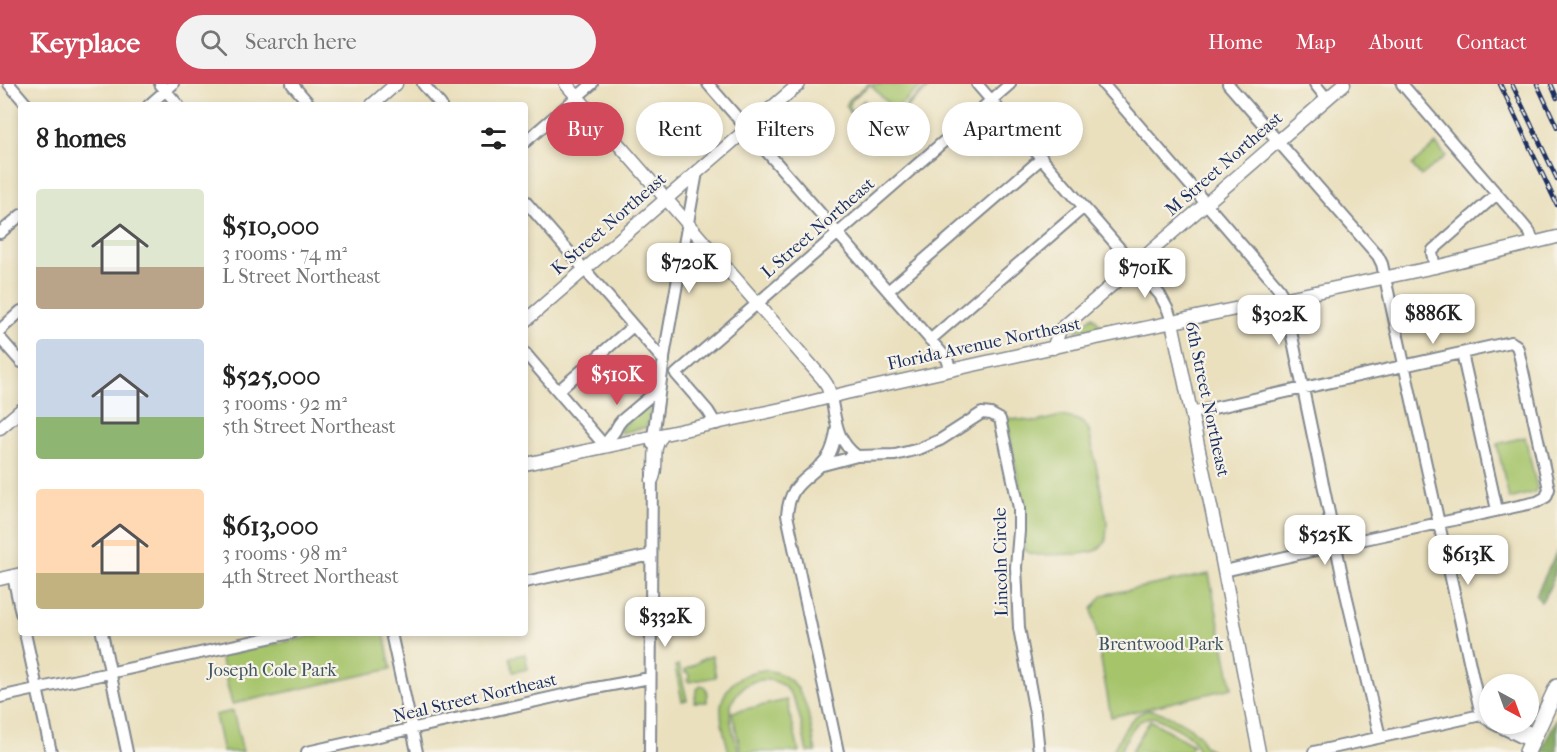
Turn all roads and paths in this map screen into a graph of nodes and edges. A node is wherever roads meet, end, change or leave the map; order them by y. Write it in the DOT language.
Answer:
graph roads {
  1 [pos="9,84"];
  2 [pos="292,84"];
  3 [pos="396,84"];
  4 [pos="423,84"];
  5 [pos="566,84"];
  6 [pos="592,84"];
  7 [pos="708,84"];
  8 [pos="799,84"];
  9 [pos="977,84"];
  10 [pos="1010,84"];
  11 [pos="1103,84"];
  12 [pos="1228,84"];
  13 [pos="1315,84"];
  14 [pos="1344,84"];
  15 [pos="1402,84"];
  16 [pos="166,86"];
  17 [pos="577,97"];
  18 [pos="1327,99"];
  19 [pos="992,100"];
  20 [pos="24,102"];
  21 [pos="152,102"];
  22 [pos="176,102"];
  23 [pos="307,102"];
  24 [pos="375,102"];
  25 [pos="438,102"];
  26 [pos="778,102"];
  27 [pos="735,115"];
  28 [pos="528,139"];
  29 [pos="735,139"];
  30 [pos="1278,141"];
  31 [pos="771,156"];
  32 [pos="1042,158"];
  33 [pos="697,172"];
  34 [pos="1497,194"];
  35 [pos="665,199"];
  36 [pos="1206,203"];
  37 [pos="528,204"];
  38 [pos="1084,207"];
  39 [pos="18,218"];
  40 [pos="687,224"];
  41 [pos="0,233"];
  42 [pos="838,233"];
  43 [pos="1557,237"];
  44 [pos="1533,242"];
  45 [pos="1135,265"];
  46 [pos="1435,267"];
  47 [pos="585,270"];
  48 [pos="1386,276"];
  49 [pos="888,291"];
  50 [pos="1284,298"];
  51 [pos="756,304"];
  52 [pos="18,314"];
  53 [pos="528,318"];
  54 [pos="1172,322"];
  55 [pos="633,326"];
  56 [pos="0,330"];
  57 [pos="0,338"];
  58 [pos="930,340"];
  59 [pos="1053,348"];
  60 [pos="1462,353"];
  61 [pos="528,356"];
  62 [pos="18,359"];
  63 [pos="664,361"];
  64 [pos="1405,365"];
  65 [pos="951,370"];
  66 [pos="660,387"];
  67 [pos="1302,388"];
  68 [pos="558,391"];
  69 [pos="831,397"];
  70 [pos="18,413"];
  71 [pos="1191,413"];
  72 [pos="716,424"];
  73 [pos="837,426"];
  74 [pos="0,428"];
  75 [pos="658,436"];
  76 [pos="605,446"];
  77 [pos="857,456"];
  78 [pos="528,463"];
  79 [pos="819,466"];
  80 [pos="652,480"];
  81 [pos="1497,510"];
  82 [pos="1440,523"];
  83 [pos="1335,545"];
  84 [pos="651,555"];
  85 [pos="1224,571"];
  86 [pos="17,575"];
  87 [pos="0,579"];
  88 [pos="528,581"];
  89 [pos="26,636"];
  90 [pos="103,636"];
  91 [pos="277,636"];
  92 [pos="392,636"];
  93 [pos="111,672"];
  94 [pos="650,678"];
  95 [pos="1479,682"];
  96 [pos="1557,687"];
  97 [pos="38,689"];
  98 [pos="0,697"];
  99 [pos="1479,720"];
  100 [pos="412,729"];
  101 [pos="1515,734"];
  102 [pos="1380,737"];
  103 [pos="1531,743"];
  104 [pos="51,752"];
  105 [pos="128,752"];
  106 [pos="307,752"];
  107 [pos="417,752"];
  108 [pos="650,752"];
  109 [pos="838,752"];
  110 [pos="1039,752"];
  111 [pos="1259,752"];
  112 [pos="1314,752"];
  1 -- 20 [label="street"];
  2 -- 23 [label="street"];
  3 -- 24 [label="main road"];
  4 -- 25 [label="street"];
  5 -- 17 [label="main road"];
  6 -- 17 [label="street"];
  7 -- 27 [label="street"];
  8 -- 26 [label="main road, K Street Northeast"];
  9 -- 19 [label="street, 6th Street Northeast"];
  10 -- 19 [label="street, L Street Northeast"];
  11 -- 36 [label="street"];
  12 -- 30 [label="street"];
  13 -- 18 [label="street"];
  14 -- 18 [label="main road, M Street Northeast"];
  15 -- 34 [label="street"];
  16 -- 21 [label="street"];
  16 -- 22 [label="street"];
  17 -- 28 [label="street"];
  17 -- 35 [label="main road"];
  18 -- 30 [label="main road, M Street Northeast"];
  19 -- 32 [label="street, 6th Street Northeast"];
  19 -- 42 [label="street, L Street Northeast"];
  29 -- 33 [label="main road, K Street Northeast"];
  30 -- 36 [label="main road, M Street Northeast"];
  30 -- 48 [label="street"];
  31 -- 42 [label="street"];
  32 -- 38 [label="street, 6th Street Northeast"];
  32 -- 49 [label="street"];
  33 -- 35 [label="main road, K Street Northeast"];
  33 -- 40 [label="street"];
  34 -- 44 [label="street"];
  34 -- 46 [label="street"];
  35 -- 40 [label="main road"];
  35 -- 47 [label="main road, K Street Northeast"];
  36 -- 45 [label="main road, M Street Northeast"];
  36 -- 50 [label="street"];
  37 -- 47 [label="street"];
  38 -- 45 [label="street, 6th Street Northeast"];
  38 -- 58 [label="street"];
  39 -- 41 [label="street"];
  40 -- 51 [label="main road"];
  40 -- 63 [label="street"];
  42 -- 49 [label="street"];
  42 -- 51 [label="street, L Street Northeast"];
  43 -- 44 [label="main road, Florida Avenue Northeast"];
  44 -- 46 [label="main road, Florida Avenue Northeast"];
  45 -- 54 [label="street, 6th Street Northeast"];
  45 -- 59 [label="main road, M Street Northeast"];
  46 -- 48 [label="main road, Florida Avenue Northeast"];
  47 -- 53 [label="main road, K Street Northeast"];
  47 -- 55 [label="street"];
  48 -- 50 [label="main road, Florida Avenue Northeast"];
  48 -- 64 [label="street"];
  49 -- 58 [label="street"];
  50 -- 54 [label="main road, Florida Avenue Northeast"];
  50 -- 67 [label="street"];
  51 -- 69 [label="main road"];
  51 -- 72 [label="street, L Street Northeast"];
  52 -- 56 [label="street"];
  54 -- 59 [label="main road, Florida Avenue Northeast"];
  54 -- 71 [label="main road, 6th Street Northeast"];
  55 -- 63 [label="street"];
  55 -- 68 [label="street"];
  57 -- 62 [label="street"];
  58 -- 65 [label="street"];
  59 -- 65 [label="main road, Florida Avenue Northeast"];
  60 -- 64 [label="street"];
  60 -- 81 [label="street"];
  60 -- 81 [label="street"];
  61 -- 68 [label="street"];
  63 -- 66 [label="street"];
  64 -- 67 [label="street"];
  64 -- 82 [label="street"];
  65 -- 69 [label="main road, Florida Avenue Northeast"];
  66 -- 75 [label="street"];
  66 -- 76 [label="street"];
  67 -- 71 [label="street"];
  67 -- 83 [label="street"];
  68 -- 76 [label="street"];
  69 -- 72 [label="main road, Florida Avenue Northeast"];
  69 -- 73 [label="street, Lincoln Circle"];
  70 -- 74 [label="main road"];
  71 -- 85 [label="main road, 6th Street Northeast"];
  72 -- 75 [label="main road, Florida Avenue Northeast"];
  73 -- 77 [label="street, Lincoln Circle"];
  73 -- 79 [label="street, Lincoln Circle"];
  75 -- 76 [label="main road, Florida Avenue Northeast"];
  75 -- 80 [label="main road"];
  76 -- 78 [label="main road, Florida Avenue Northeast"];
  77 -- 79 [label="street, Lincoln Circle"];
  77 -- 110 [label="street, Lincoln Circle"];
  79 -- 109 [label="street, Lincoln Circle"];
  80 -- 84 [label="street"];
  81 -- 82 [label="street"];
  82 -- 83 [label="street"];
  82 -- 95 [label="street"];
  83 -- 85 [label="street"];
  83 -- 102 [label="street"];
  84 -- 88 [label="street"];
  84 -- 94 [label="street"];
  85 -- 111 [label="main road, 6th Street Northeast"];
  86 -- 87 [label="main road"];
  89 -- 97 [label="street"];
  90 -- 93 [label="street"];
  91 -- 93 [label="street"];
  92 -- 100 [label="street"];
  93 -- 97 [label="street"];
  93 -- 105 [label="street"];
  94 -- 100 [label="street, Neal Street Northeast"];
  94 -- 108 [label="street"];
  96 -- 103 [label="highway"];
  97 -- 98 [label="street"];
  97 -- 104 [label="street"];
  99 -- 102 [label="street"];
  100 -- 106 [label="street, Neal Street Northeast"];
  100 -- 107 [label="street"];
  101 -- 103 [label="street"];
  102 -- 112 [label="street"];
}
